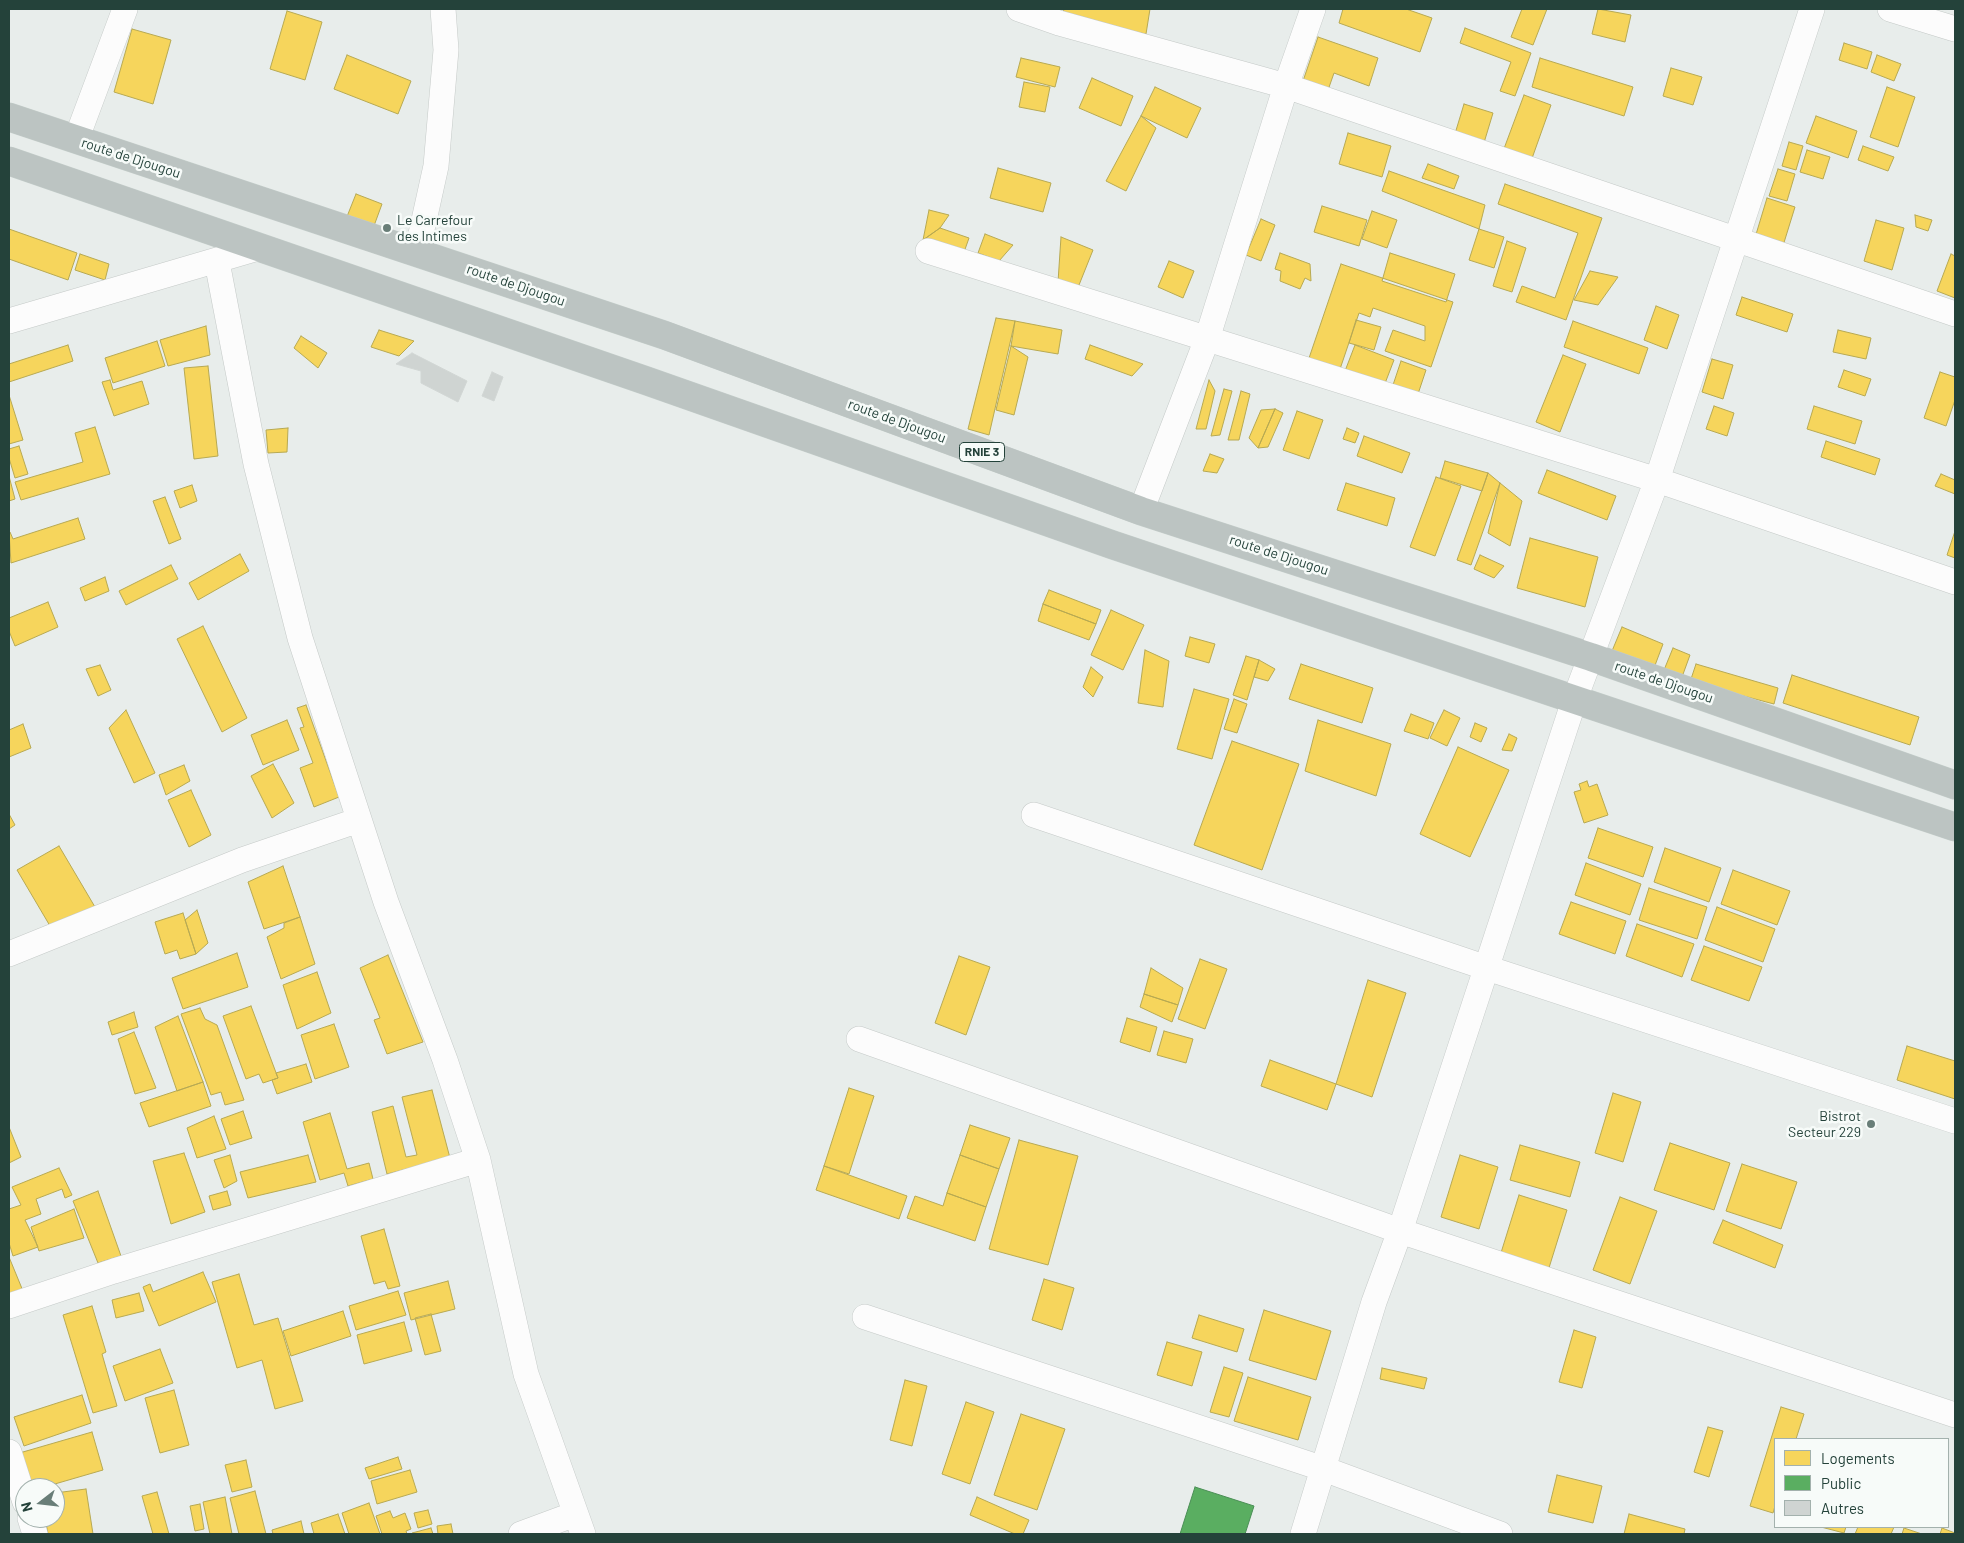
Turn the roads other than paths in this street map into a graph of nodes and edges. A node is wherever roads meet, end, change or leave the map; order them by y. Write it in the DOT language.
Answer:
graph roads {
  1 [pos="125,9"];
  2 [pos="443,9"];
  3 [pos="1019,9"];
  4 [pos="1313,9"];
  5 [pos="1812,9"];
  6 [pos="1890,9"];
  7 [pos="1955,29"];
  8 [pos="1286,86"];
  9 [pos="9,117"];
  10 [pos="76,140"];
  11 [pos="9,161"];
  12 [pos="1737,238"];
  13 [pos="258,248"];
  14 [pos="928,251"];
  15 [pos="417,252"];
  16 [pos="217,262"];
  17 [pos="1955,314"];
  18 [pos="9,322"];
  19 [pos="1207,339"];
  20 [pos="1657,480"];
  21 [pos="1141,510"];
  22 [pos="1955,582"];
  23 [pos="1591,656"];
  24 [pos="1574,701"];
  25 [pos="1955,785"];
  26 [pos="1034,815"];
  27 [pos="359,820"];
  28 [pos="1955,828"];
  29 [pos="9,954"];
  30 [pos="1487,968"];
  31 [pos="859,1039"];
  32 [pos="1955,1121"];
  33 [pos="478,1160"];
  34 [pos="1400,1231"];
  35 [pos="9,1306"];
  36 [pos="865,1317"];
  37 [pos="1955,1415"];
  38 [pos="9,1452"];
  39 [pos="1324,1469"];
  40 [pos="17,1478"];
  41 [pos="579,1524"];
  42 [pos="521,1534"];
  43 [pos="1303,1534"];
  44 [pos="1500,1534"];
  1 -- 10 [label="street"];
  2 -- 15 [label="street"];
  3 -- 8 [label="street"];
  4 -- 8 [label="street"];
  5 -- 12 [label="street"];
  6 -- 7 [label="street"];
  8 -- 12 [label="street"];
  8 -- 19 [label="street"];
  9 -- 10 [label="highway, route de Djougou / RNIE 3"];
  10 -- 15 [label="highway, route de Djougou / RNIE 3"];
  11 -- 13 [label="highway"];
  12 -- 17 [label="street"];
  12 -- 20 [label="street"];
  13 -- 16 [label="street"];
  13 -- 24 [label="highway"];
  14 -- 19 [label="street"];
  15 -- 21 [label="highway, route de Djougou / RNIE 3"];
  16 -- 18 [label="street"];
  16 -- 27 [label="street"];
  19 -- 20 [label="street"];
  19 -- 21 [label="street"];
  20 -- 22 [label="street"];
  20 -- 23 [label="street"];
  21 -- 23 [label="highway, route de Djougou / RNIE 3"];
  23 -- 24 [label="street"];
  23 -- 25 [label="highway, route de Djougou / RNIE 3"];
  24 -- 28 [label="highway"];
  24 -- 30 [label="street"];
  26 -- 30 [label="street"];
  27 -- 29 [label="street"];
  27 -- 33 [label="street"];
  30 -- 32 [label="street"];
  30 -- 34 [label="street"];
  31 -- 34 [label="street"];
  33 -- 35 [label="street"];
  33 -- 41 [label="street"];
  34 -- 37 [label="street"];
  34 -- 39 [label="street"];
  36 -- 39 [label="street"];
  38 -- 40 [label="street"];
  39 -- 43 [label="street"];
  39 -- 44 [label="street"];
  41 -- 42 [label="street"];
}
